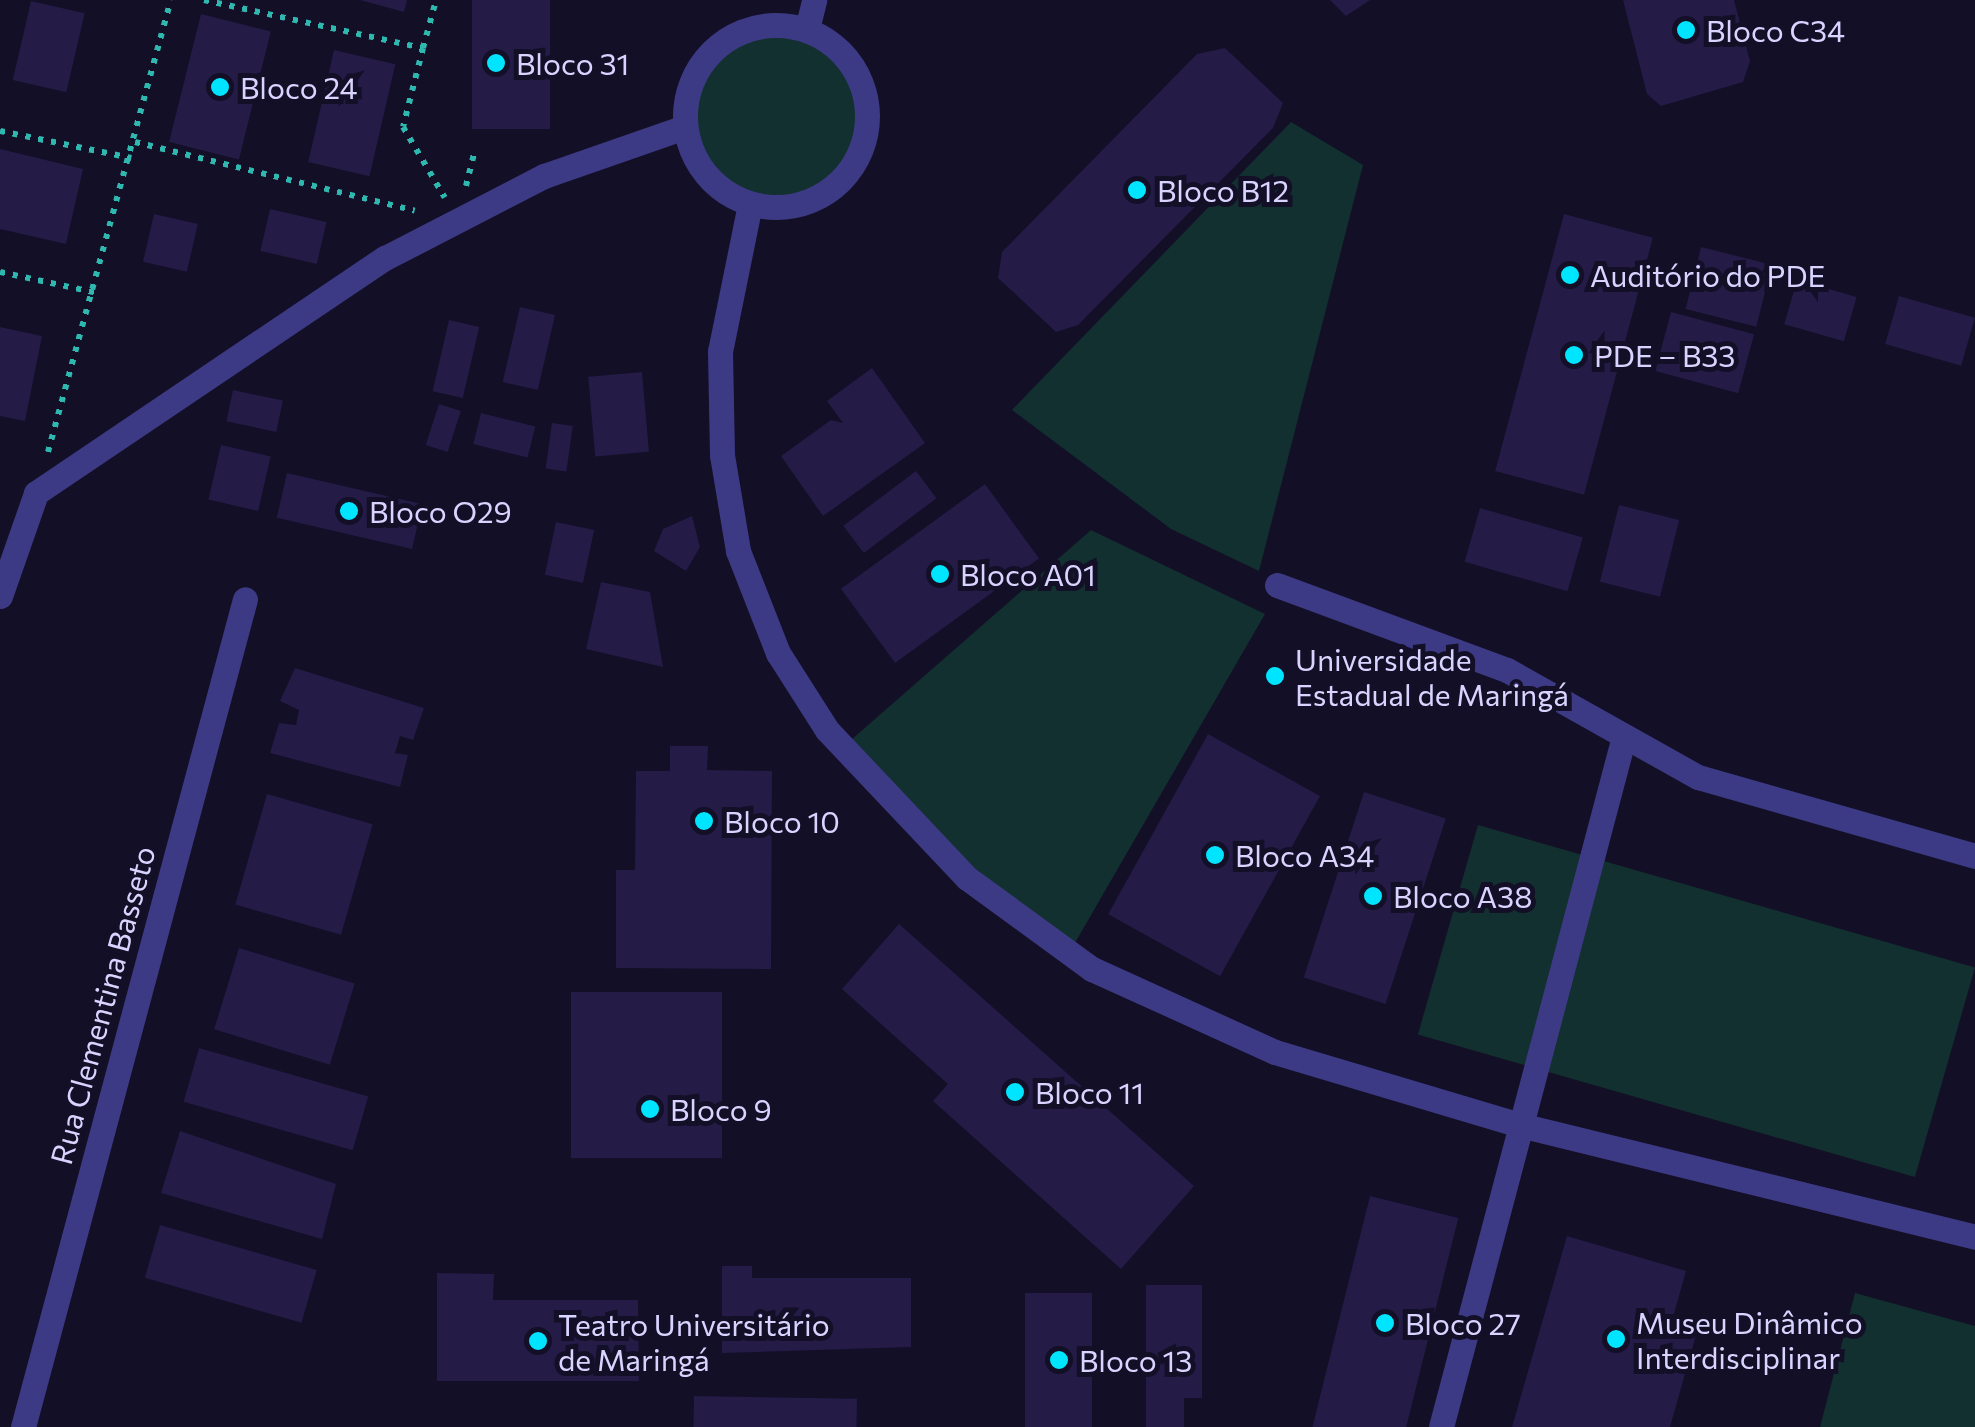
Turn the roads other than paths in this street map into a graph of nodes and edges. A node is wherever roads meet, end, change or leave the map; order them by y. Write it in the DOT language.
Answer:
graph roads {
  1 [pos="814,0"];
  2 [pos="807,29"];
  3 [pos="685,127"];
  4 [pos="750,204"];
  5 [pos="20,504"];
  6 [pos="1277,585"];
  7 [pos="0,596"];
  8 [pos="245,600"];
  9 [pos="1623,740"];
  10 [pos="1975,856"];
  11 [pos="1516,1124"];
  12 [pos="1975,1237"];
  13 [pos="23,1427"];
  14 [pos="1441,1427"];
  1 -- 2 [label="street"];
  2 -- 3 [label="street"];
  2 -- 4 [label="street"];
  3 -- 4 [label="street"];
  3 -- 5 [label="street"];
  4 -- 11 [label="street"];
  5 -- 7 [label="street"];
  6 -- 9 [label="street"];
  8 -- 13 [label="street, Rua Clementina Basseto"];
  9 -- 10 [label="street"];
  9 -- 11 [label="street"];
  11 -- 12 [label="street"];
  11 -- 14 [label="street"];
}
